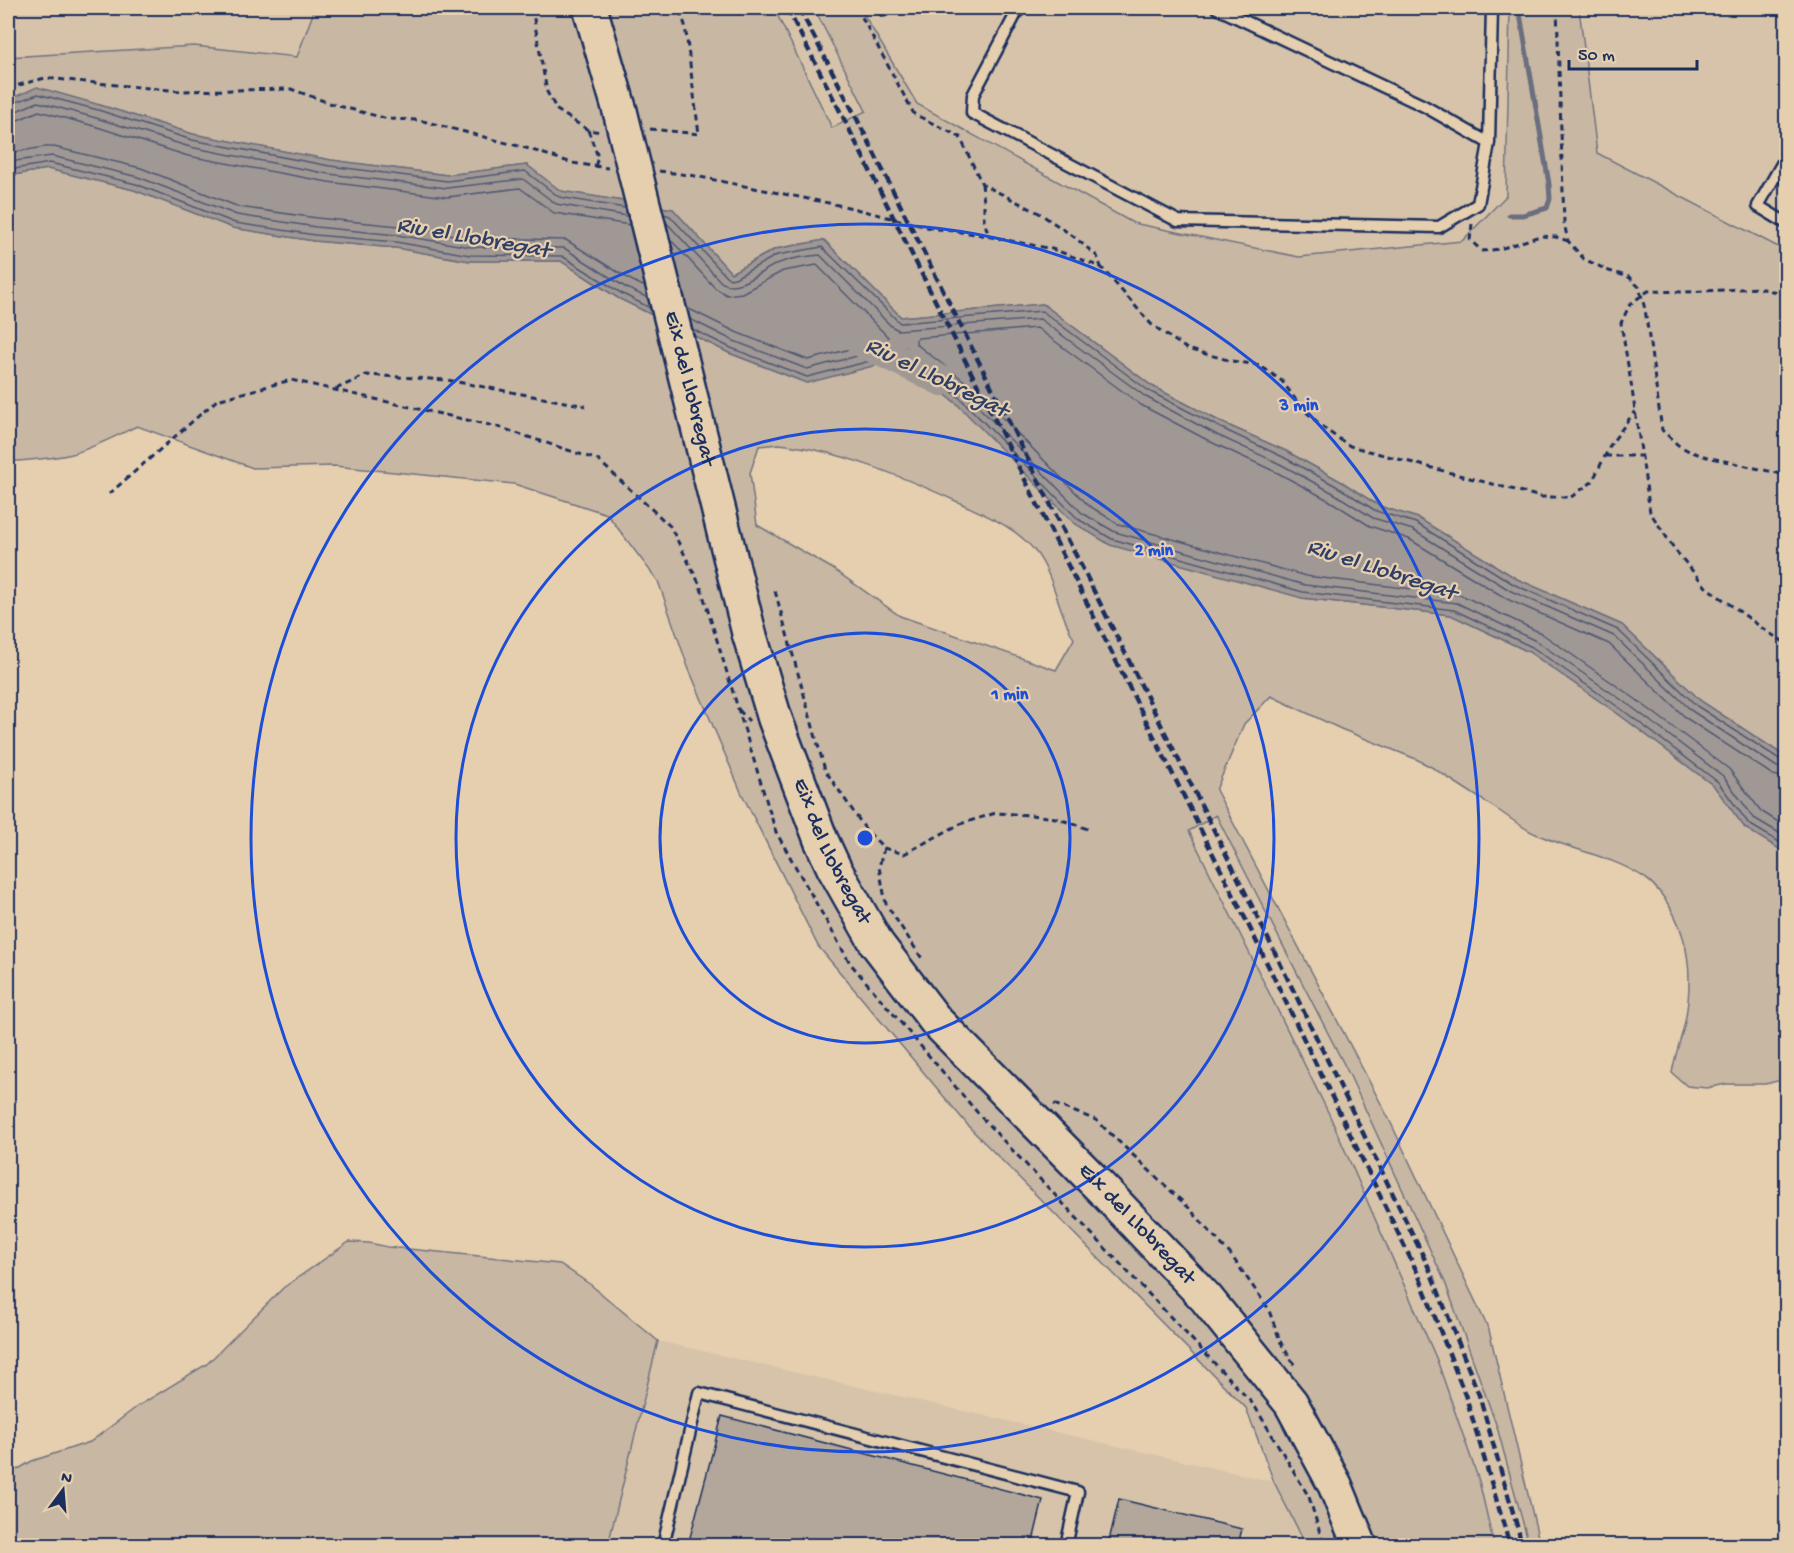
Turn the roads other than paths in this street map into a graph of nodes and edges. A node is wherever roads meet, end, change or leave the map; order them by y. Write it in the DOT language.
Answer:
graph roads {
  1 [pos="590,8"];
  2 [pos="1019,8"];
  3 [pos="1217,8"];
  4 [pos="1492,8"];
  5 [pos="1489,143"];
  6 [pos="1786,157"];
  7 [pos="1786,223"];
  8 [pos="663,1545"];
  9 [pos="1066,1545"];
  10 [pos="1360,1545"];
  1 -- 10 [label="highway, Eix del Llobregat, bridge"];
  2 -- 5 [label="lane"];
  3 -- 5 [label="lane"];
  4 -- 5 [label="lane"];
  6 -- 7 [label="lane"];
  8 -- 9 [label="lane"];
}
